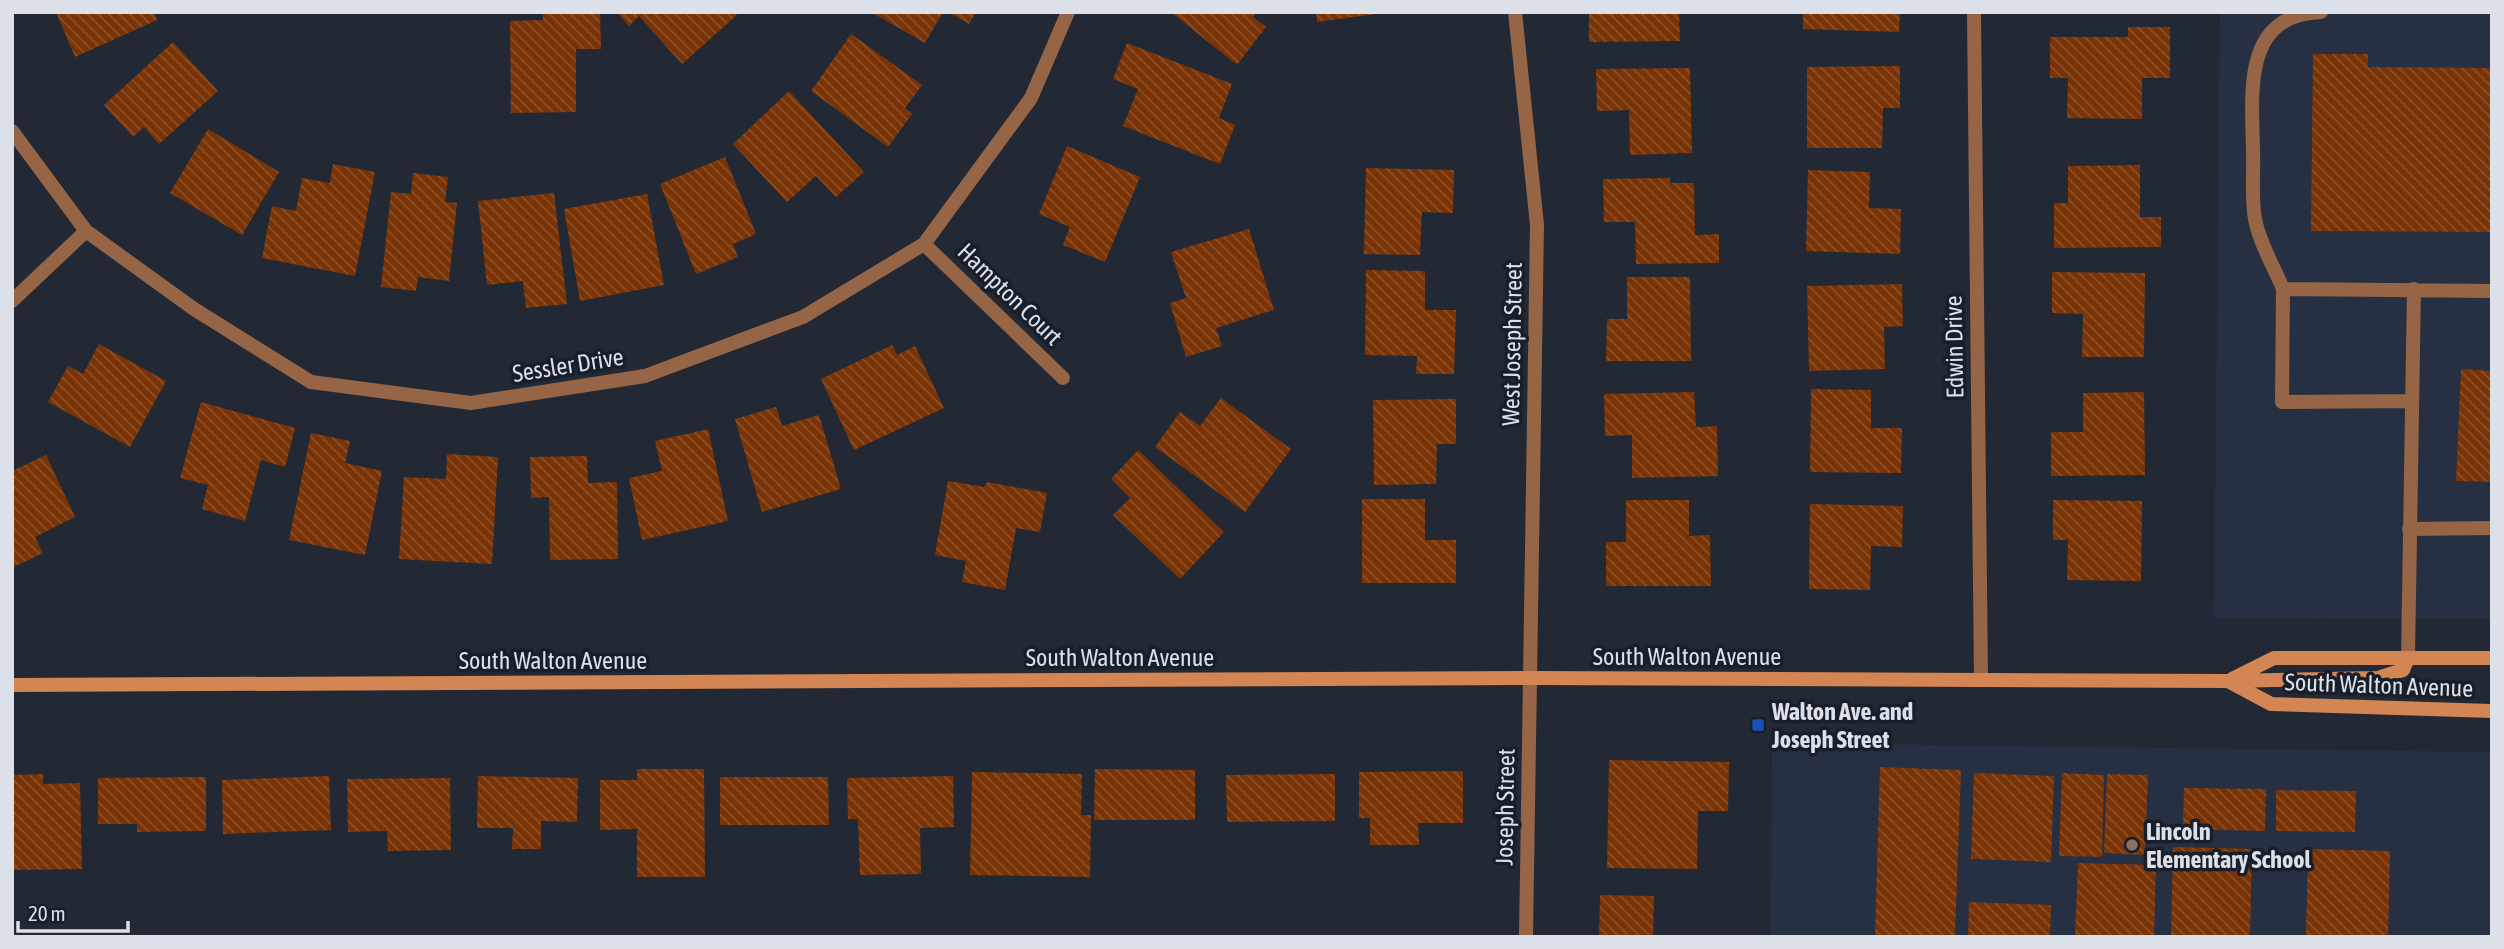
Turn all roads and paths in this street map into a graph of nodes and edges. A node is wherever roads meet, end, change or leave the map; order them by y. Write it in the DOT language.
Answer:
graph roads {
  1 [pos="1068,12"];
  2 [pos="1515,12"];
  3 [pos="1974,12"];
  4 [pos="2321,12"];
  5 [pos="12,131"];
  6 [pos="86,231"];
  7 [pos="924,244"];
  8 [pos="2283,289"];
  9 [pos="2414,289"];
  10 [pos="2492,291"];
  11 [pos="12,301"];
  12 [pos="1063,378"];
  13 [pos="2410,401"];
  14 [pos="2492,528"];
  15 [pos="2409,529"];
  16 [pos="2408,658"];
  17 [pos="2492,658"];
  18 [pos="1530,678"];
  19 [pos="1981,681"];
  20 [pos="2228,681"];
  21 [pos="12,685"];
  22 [pos="2492,711"];
  23 [pos="1526,937"];
  1 -- 7 [label="street, Sessler Drive"];
  2 -- 18 [label="street, West Joseph Street"];
  3 -- 19 [label="street, Edwin Drive"];
  4 -- 8 [label="street"];
  5 -- 6 [label="street, Sessler Drive"];
  6 -- 7 [label="street, Sessler Drive"];
  6 -- 11 [label="street"];
  7 -- 12 [label="street, Hampton Court"];
  8 -- 9 [label="street"];
  8 -- 13 [label="street"];
  9 -- 10 [label="street"];
  9 -- 13 [label="street"];
  13 -- 15 [label="street"];
  14 -- 15 [label="street"];
  15 -- 16 [label="street"];
  16 -- 17 [label="street, South Walton Avenue"];
  16 -- 20 [label="street, South Walton Avenue"];
  16 -- 20 [label="street"];
  18 -- 19 [label="street, South Walton Avenue"];
  18 -- 21 [label="street, South Walton Avenue"];
  18 -- 23 [label="street, Joseph Street"];
  19 -- 20 [label="street, South Walton Avenue"];
  20 -- 22 [label="street, South Walton Avenue"];
}
